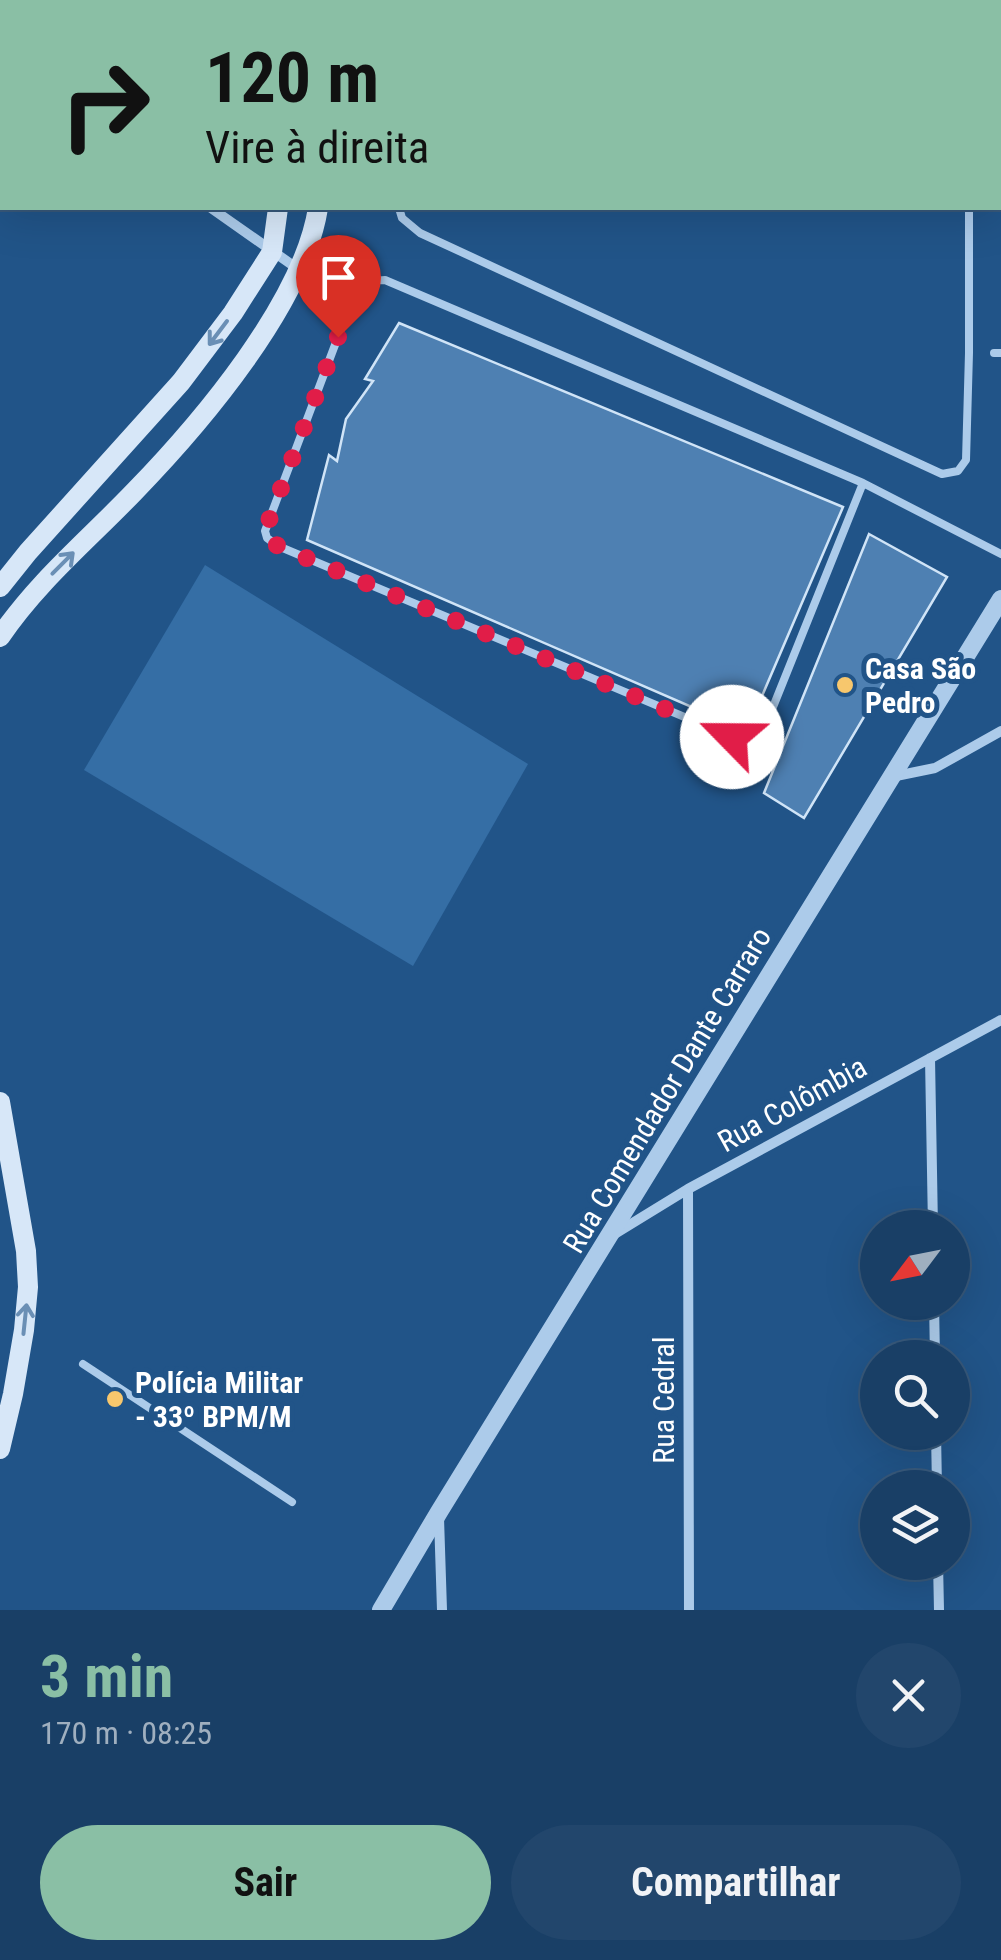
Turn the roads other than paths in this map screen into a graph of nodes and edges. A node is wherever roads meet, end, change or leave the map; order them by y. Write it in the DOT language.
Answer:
graph roads {
  1 [pos="215,210"];
  2 [pos="278,210"];
  3 [pos="317,210"];
  4 [pos="399,210"];
  5 [pos="969,210"];
  6 [pos="272,252"];
  7 [pos="298,270"];
  8 [pos="862,482"];
  9 [pos="1001,554"];
  10 [pos="0,587"];
  11 [pos="1001,599"];
  12 [pos="0,636"];
  13 [pos="1001,731"];
  14 [pos="890,777"];
  15 [pos="1001,1020"];
  16 [pos="930,1058"];
  17 [pos="0,1102"];
  18 [pos="688,1190"];
  19 [pos="933,1210"];
  20 [pos="609,1238"];
  21 [pos="83,1364"];
  22 [pos="0,1449"];
  23 [pos="292,1502"];
  24 [pos="439,1512"];
  25 [pos="938,1580"];
  26 [pos="381,1610"];
  27 [pos="442,1610"];
  28 [pos="688,1610"];
  29 [pos="939,1610"];
  1 -- 6 [label="street"];
  2 -- 6 [label="main road"];
  3 -- 7 [label="main road"];
  4 -- 5 [label="lane"];
  6 -- 7 [label="street"];
  6 -- 10 [label="main road, one-way"];
  12 -- 7 [label="main road, one-way"];
  8 -- 8 [label="lane"];
  8 -- 9 [label="lane"];
  11 -- 14 [label="street, Rua Comendador Dante Carraro"];
  13 -- 14 [label="street"];
  14 -- 20 [label="street, Rua Comendador Dante Carraro"];
  15 -- 16 [label="street, Rua Colômbia"];
  16 -- 18 [label="street, Rua Colômbia"];
  16 -- 19 [label="street"];
  22 -- 17 [label="main road, one-way"];
  18 -- 20 [label="street, Rua Colômbia"];
  18 -- 28 [label="street, Rua Cedral"];
  20 -- 24 [label="street, Rua Comendador Dante Carraro"];
  21 -- 23 [label="lane"];
  24 -- 26 [label="street, Rua Comendador Dante Carraro"];
  24 -- 27 [label="street"];
  25 -- 29 [label="street"];
}
